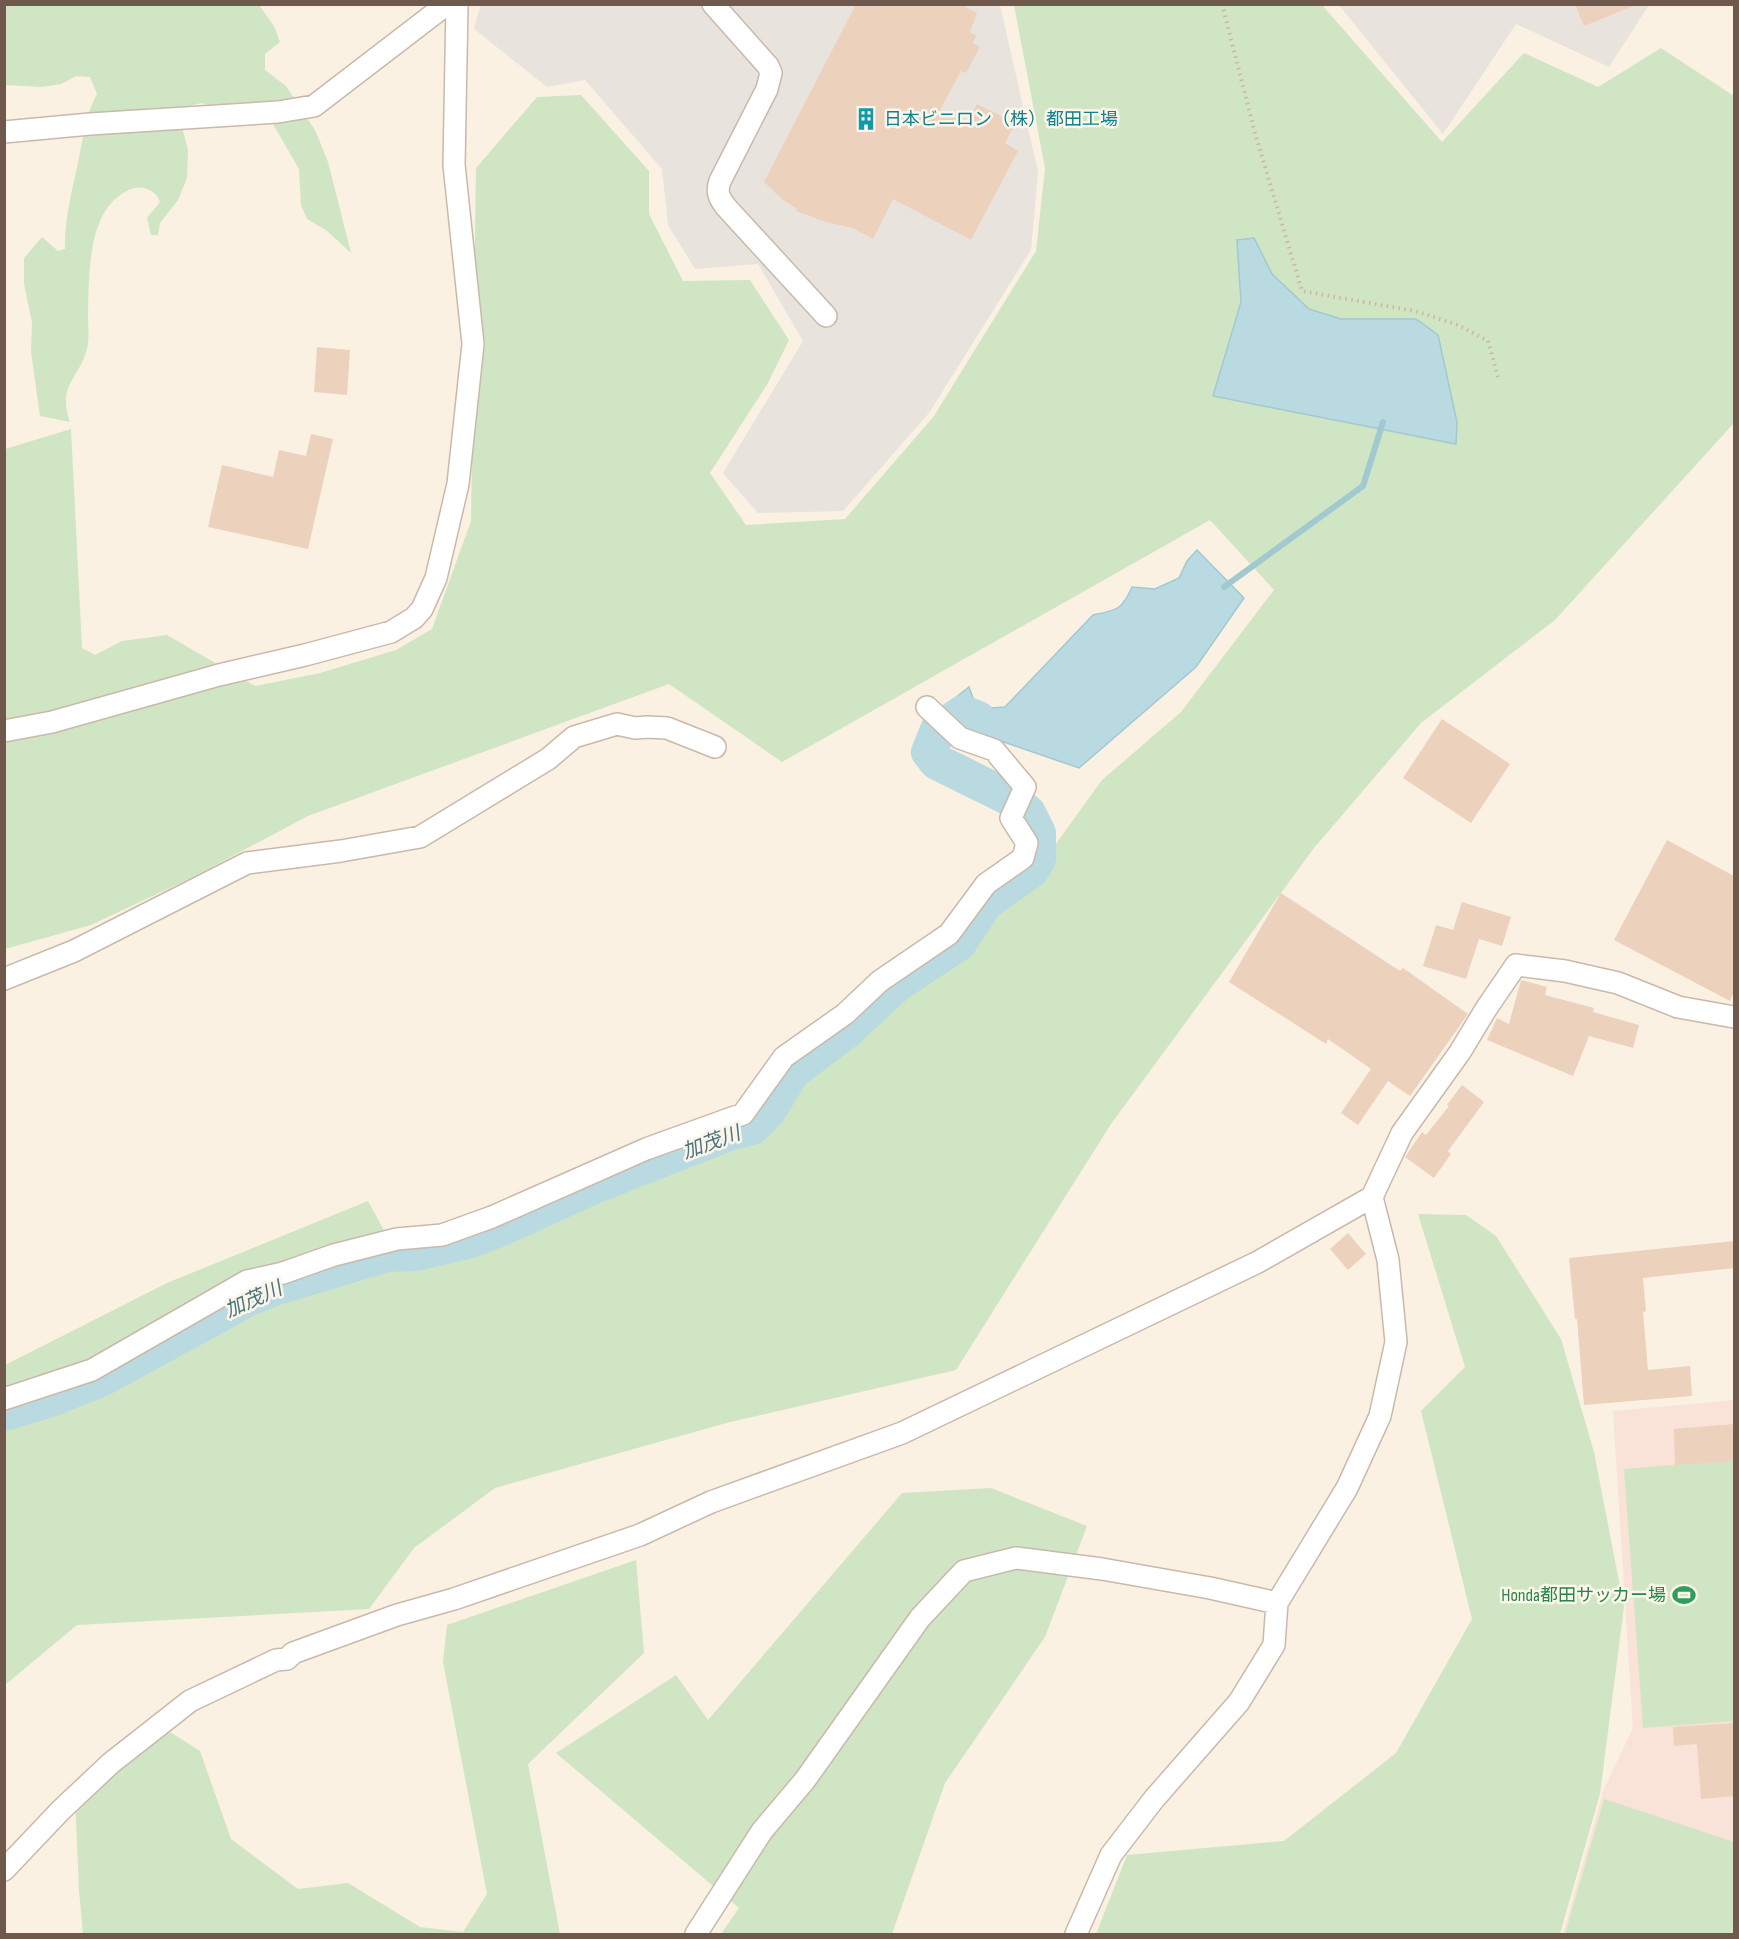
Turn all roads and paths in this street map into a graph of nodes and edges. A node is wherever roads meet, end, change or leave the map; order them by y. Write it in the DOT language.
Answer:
graph roads {
  1 [pos="447,4"];
  2 [pos="457,4"];
  3 [pos="713,4"];
  4 [pos="1222,4"];
  5 [pos="4,132"];
  6 [pos="825,316"];
  7 [pos="1498,377"];
  8 [pos="927,707"];
  9 [pos="4,731"];
  10 [pos="715,747"];
  11 [pos="4,979"];
  12 [pos="1734,1017"];
  13 [pos="1372,1197"];
  14 [pos="4,1399"];
  15 [pos="1277,1603"];
  16 [pos="4,1870"];
  17 [pos="696,1935"];
  18 [pos="1076,1935"];
  1 -- 5 [label="street"];
  2 -- 9 [label="street"];
  3 -- 6 [label="street"];
  4 -- 7 [label="path"];
  8 -- 14 [label="street"];
  10 -- 11 [label="street"];
  12 -- 13 [label="street"];
  13 -- 15 [label="street"];
  13 -- 16 [label="street"];
  15 -- 17 [label="street"];
  15 -- 18 [label="street"];
}
